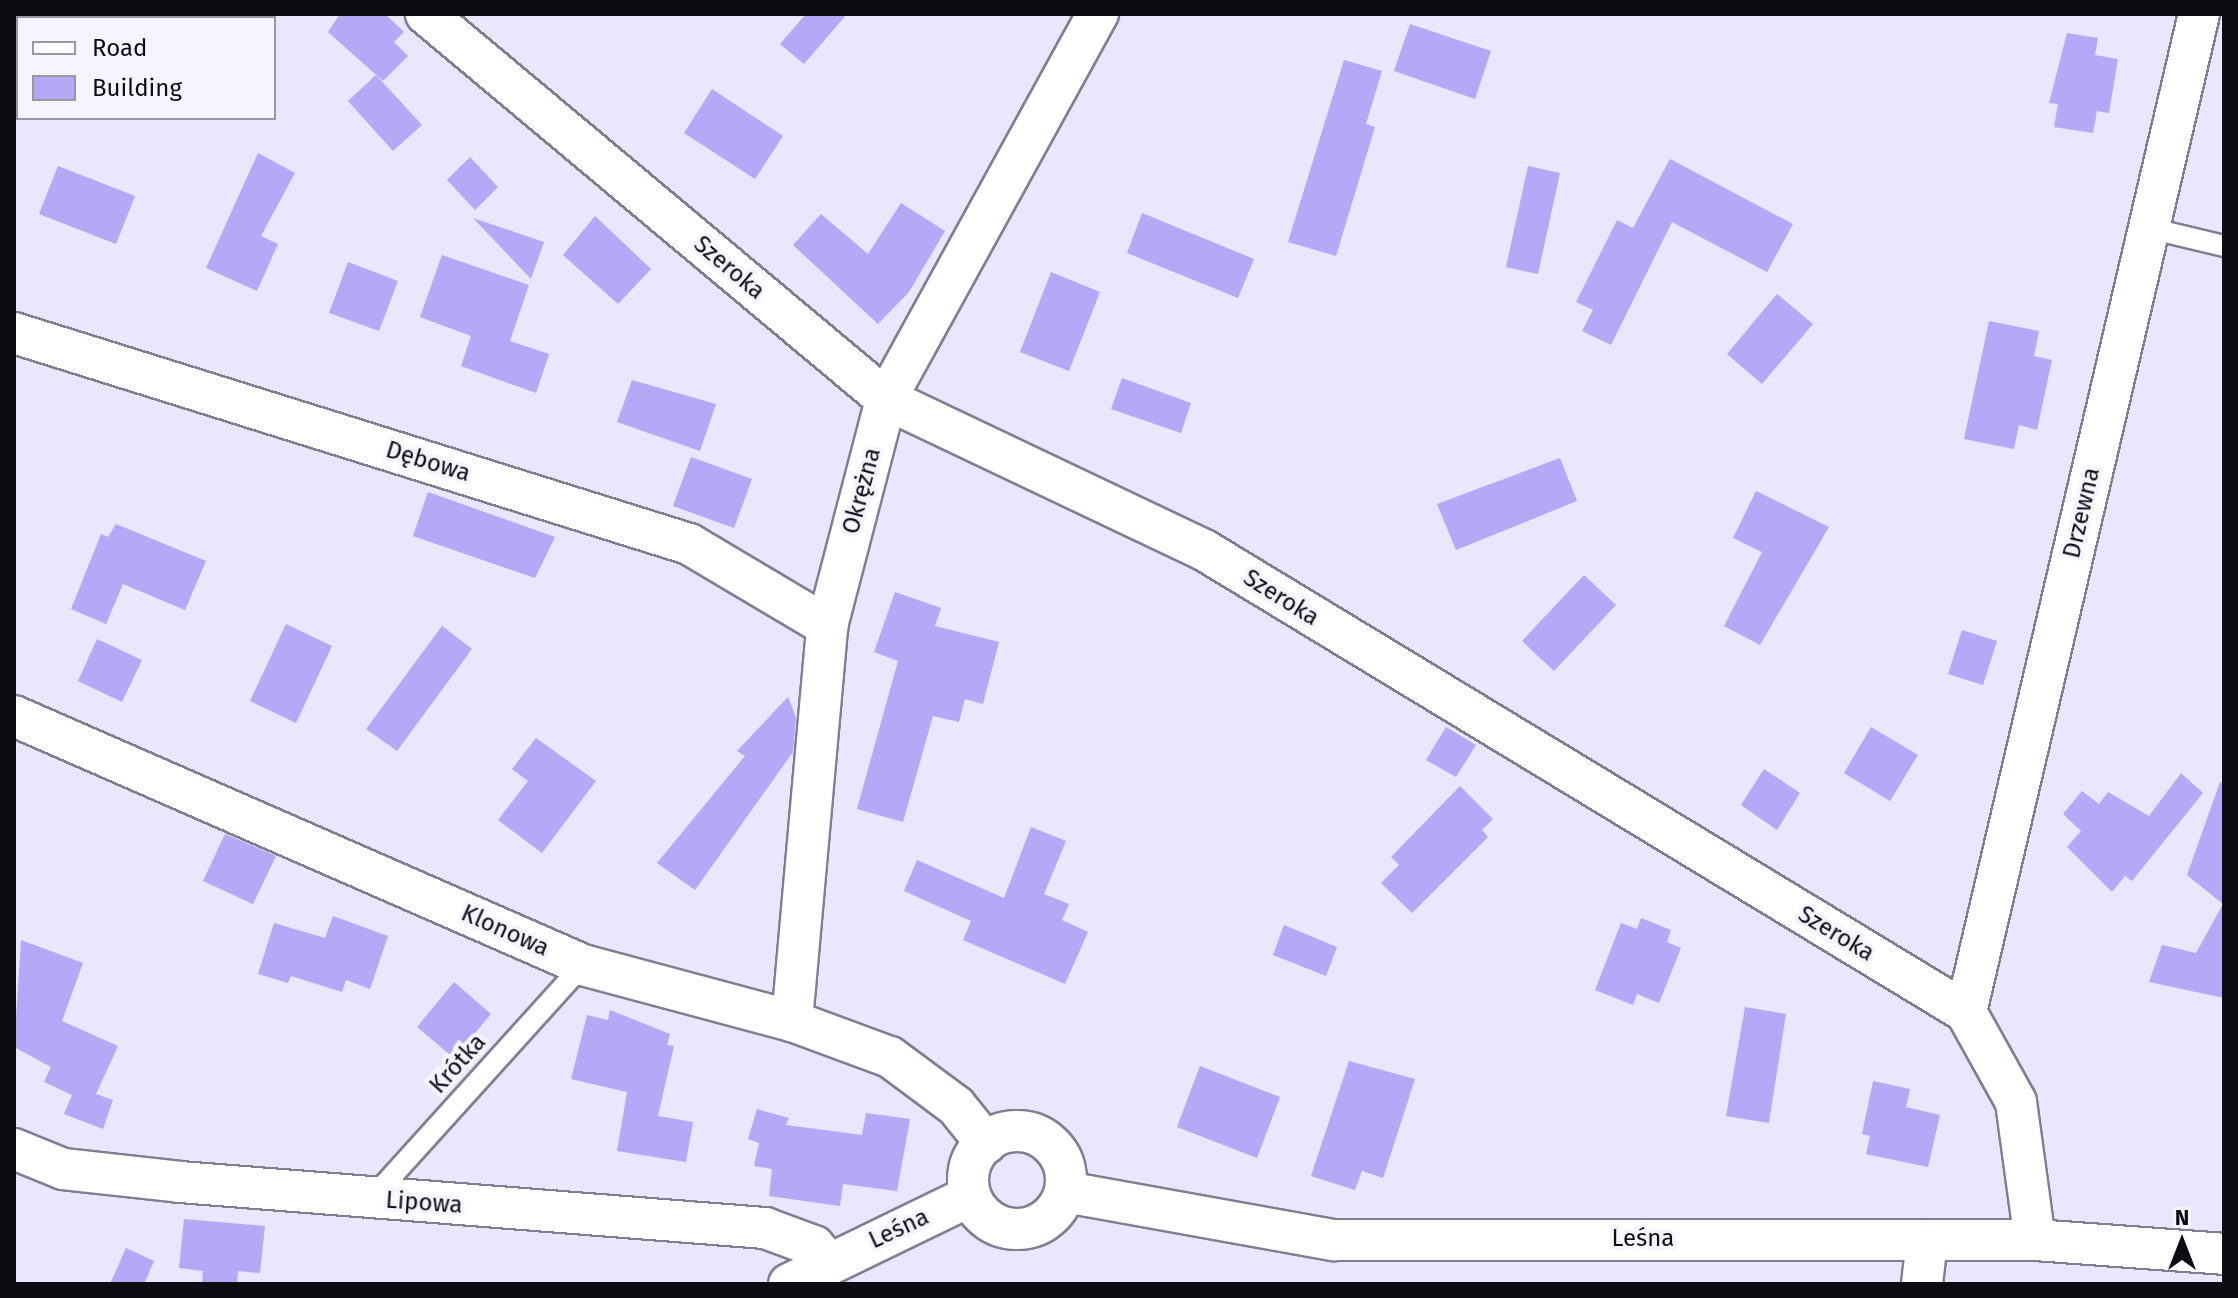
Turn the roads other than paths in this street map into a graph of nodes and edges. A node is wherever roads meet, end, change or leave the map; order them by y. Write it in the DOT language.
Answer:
graph roads {
  1 [pos="426,14"];
  2 [pos="1098,14"];
  3 [pos="2199,14"];
  4 [pos="2149,228"];
  5 [pos="2224,246"];
  6 [pos="14,333"];
  7 [pos="886,399"];
  8 [pos="827,626"];
  9 [pos="14,716"];
  10 [pos="583,965"];
  11 [pos="1966,1012"];
  12 [pos="792,1021"];
  13 [pos="986,1143"];
  14 [pos="14,1149"];
  15 [pos="1066,1192"];
  16 [pos="970,1196"];
  17 [pos="372,1199"];
  18 [pos="1927,1240"];
  19 [pos="2035,1240"];
  20 [pos="2224,1254"];
  21 [pos="829,1263"];
  22 [pos="789,1284"];
  23 [pos="1922,1284"];
  1 -- 7 [label="street, Szeroka"];
  2 -- 7 [label="street, Okrężna"];
  3 -- 4 [label="street, Drzewna"];
  4 -- 5 [label="lane"];
  4 -- 11 [label="street, Drzewna"];
  6 -- 8 [label="street, Dębowa"];
  7 -- 8 [label="street, Okrężna"];
  7 -- 11 [label="street, Szeroka"];
  8 -- 12 [label="street, Okrężna"];
  9 -- 10 [label="street, Klonowa"];
  10 -- 12 [label="street, Klonowa"];
  10 -- 17 [label="lane, Krótka"];
  11 -- 19 [label="street, Szeroka"];
  12 -- 13 [label="street, Klonowa"];
  13 -- 15 [label="street"];
  13 -- 16 [label="street"];
  14 -- 17 [label="street, Lipowa"];
  15 -- 16 [label="street"];
  15 -- 18 [label="street, Leśna"];
  16 -- 21 [label="street, Leśna"];
  17 -- 21 [label="street, Lipowa"];
  18 -- 19 [label="street, Leśna"];
  18 -- 23 [label="street"];
  19 -- 20 [label="street, Leśna"];
  21 -- 22 [label="street, Leśna"];
}
